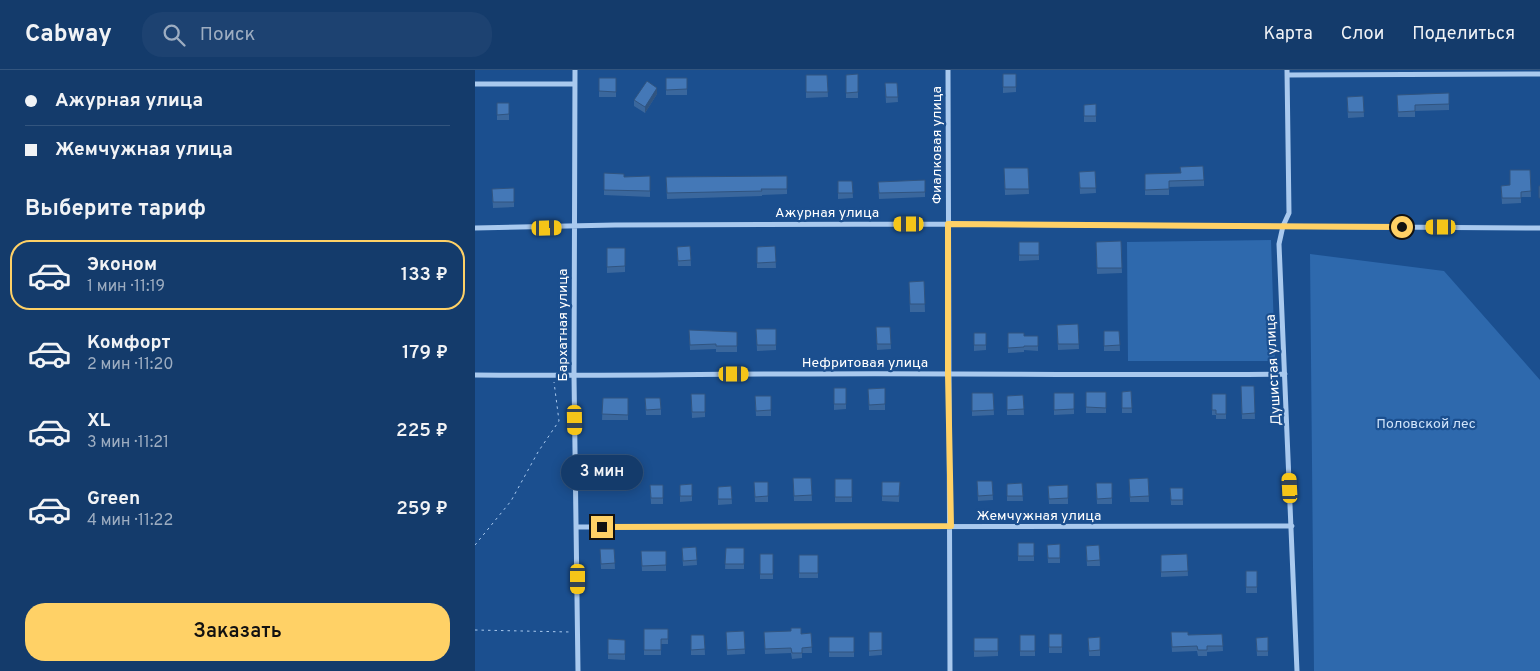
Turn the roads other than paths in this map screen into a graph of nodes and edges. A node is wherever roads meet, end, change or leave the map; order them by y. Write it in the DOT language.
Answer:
graph roads {
  1 [pos="575,70"];
  2 [pos="948,70"];
  3 [pos="1287,72"];
  4 [pos="1540,74"];
  5 [pos="475,84"];
  6 [pos="575,84"];
  7 [pos="948,224"];
  8 [pos="1283,226"];
  9 [pos="575,227"];
  10 [pos="475,228"];
  11 [pos="1540,228"];
  12 [pos="475,374"];
  13 [pos="948,374"];
  14 [pos="1285,374"];
  15 [pos="574,376"];
  16 [pos="951,526"];
  17 [pos="1292,526"];
  18 [pos="577,527"];
  19 [pos="578,671"];
  20 [pos="950,671"];
  21 [pos="1297,671"];
  1 -- 6 [label="street, Бархатная улица"];
  2 -- 7 [label="street, Фиалковая улица"];
  3 -- 4 [label="street"];
  3 -- 8 [label="street, Душистая улица"];
  5 -- 6 [label="street"];
  6 -- 9 [label="street, Бархатная улица"];
  7 -- 8 [label="street, Ажурная улица"];
  7 -- 9 [label="street, Ажурная улица"];
  7 -- 13 [label="street, Фиалковая улица"];
  8 -- 11 [label="street, Ажурная улица"];
  8 -- 14 [label="street, Душистая улица"];
  9 -- 10 [label="street, Ажурная улица"];
  9 -- 15 [label="street, Бархатная улица"];
  12 -- 15 [label="street, Нефритовая улица"];
  13 -- 14 [label="street, Нефритовая улица"];
  13 -- 15 [label="street, Нефритовая улица"];
  13 -- 16 [label="street, Фиалковая улица"];
  14 -- 17 [label="street, Душистая улица"];
  15 -- 18 [label="street, Бархатная улица"];
  16 -- 17 [label="street, Жемчужная улица"];
  16 -- 18 [label="street, Жемчужная улица"];
  16 -- 20 [label="street, Фиалковая улица"];
  17 -- 21 [label="street, Душистая улица"];
  18 -- 19 [label="street, Бархатная улица"];
}
